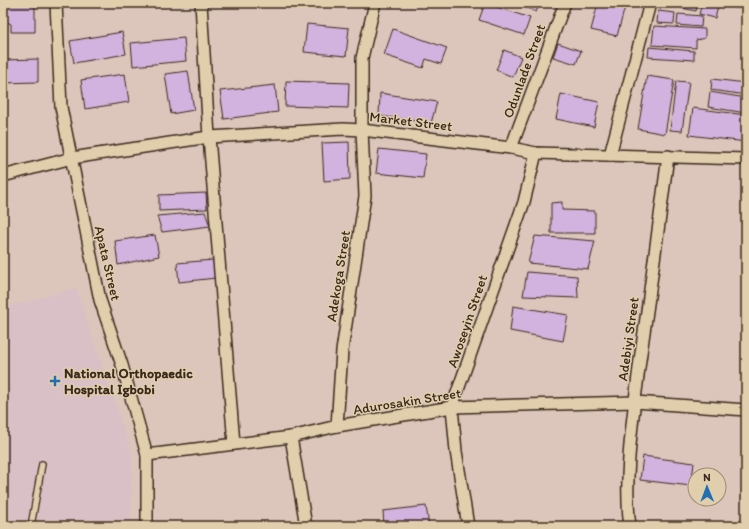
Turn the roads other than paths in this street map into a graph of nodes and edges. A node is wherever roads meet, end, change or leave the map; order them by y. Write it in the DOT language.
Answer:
graph roads {
  1 [pos="56,3"];
  2 [pos="201,3"];
  3 [pos="374,3"];
  4 [pos="565,3"];
  5 [pos="650,3"];
  6 [pos="362,130"];
  7 [pos="209,137"];
  8 [pos="511,148"];
  9 [pos="536,154"];
  10 [pos="610,155"];
  11 [pos="668,156"];
  12 [pos="72,158"];
  13 [pos="746,159"];
  14 [pos="3,176"];
  15 [pos="635,402"];
  16 [pos="452,407"];
  17 [pos="746,410"];
  18 [pos="337,426"];
  19 [pos="291,437"];
  20 [pos="234,444"];
  21 [pos="147,455"];
  22 [pos="42,464"];
  23 [pos="31,526"];
  24 [pos="147,526"];
  25 [pos="306,526"];
  26 [pos="468,526"];
  27 [pos="630,526"];
  1 -- 12 [label="street, Apata Street"];
  2 -- 7 [label="street"];
  3 -- 6 [label="street, Adekoga Street"];
  4 -- 8 [label="street, Odunlade Street"];
  5 -- 10 [label="street"];
  6 -- 7 [label="street, Market Street"];
  6 -- 8 [label="street, Market Street"];
  6 -- 18 [label="street, Adekoga Street"];
  7 -- 12 [label="street, Market Street"];
  7 -- 20 [label="street"];
  8 -- 9 [label="street, Market Street"];
  9 -- 10 [label="street, Market Street"];
  9 -- 16 [label="street, Awoseyin Street"];
  10 -- 11 [label="street, Market Street"];
  11 -- 13 [label="street, Market Street"];
  11 -- 15 [label="street, Adebiyi Street"];
  12 -- 14 [label="street, Market Street"];
  12 -- 21 [label="street, Apata Street"];
  15 -- 16 [label="street, Adurosakin Street"];
  15 -- 17 [label="street, Adurosakin Street"];
  15 -- 27 [label="street, Adebiyi Street"];
  16 -- 18 [label="street, Adurosakin Street"];
  16 -- 26 [label="street, Awoseyin Street"];
  18 -- 19 [label="street, Adurosakin Street"];
  19 -- 20 [label="street, Adurosakin Street"];
  19 -- 25 [label="street"];
  20 -- 21 [label="street, Adurosakin Street"];
  21 -- 24 [label="street, Apata Street"];
  22 -- 23 [label="lane"];
}
